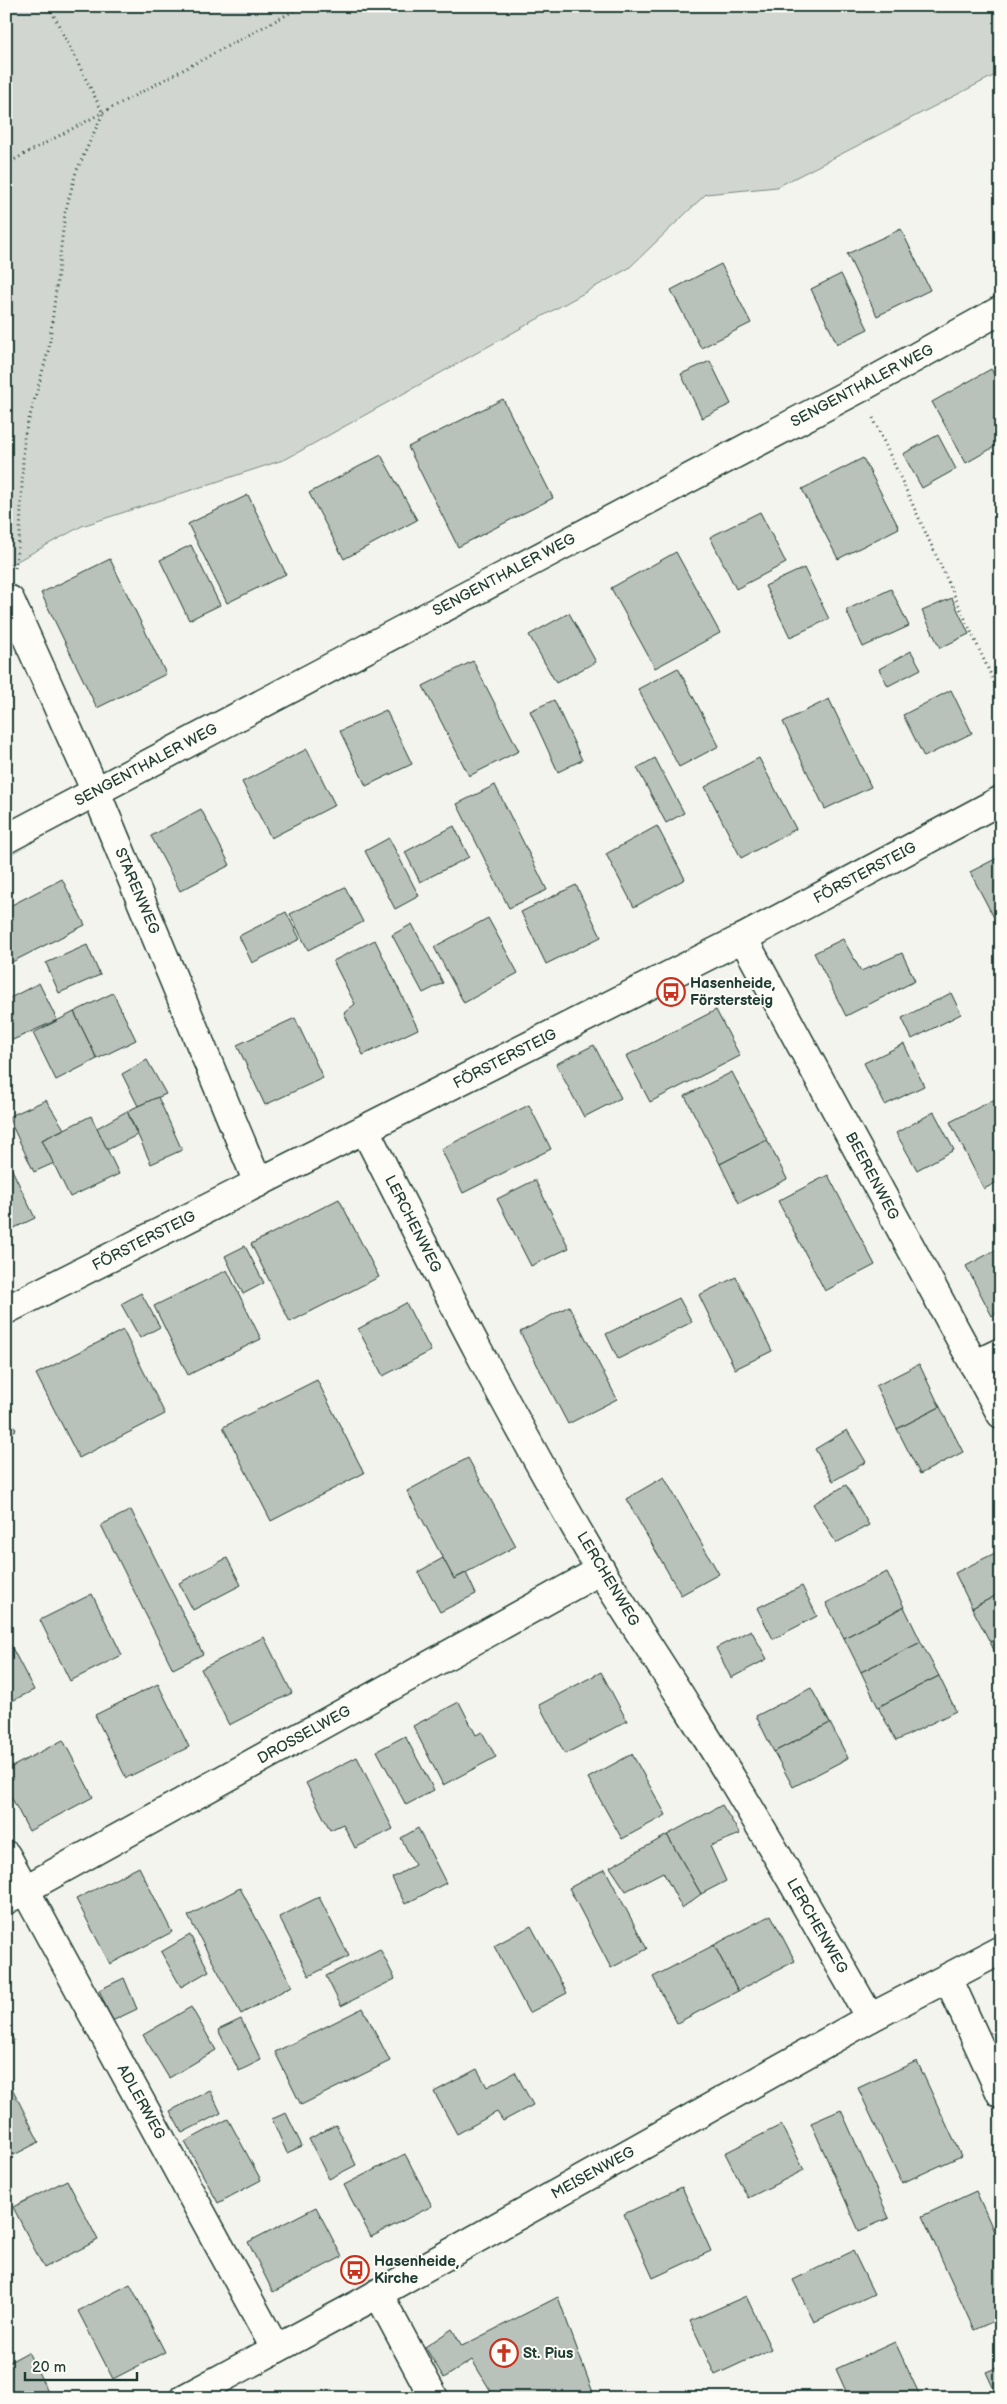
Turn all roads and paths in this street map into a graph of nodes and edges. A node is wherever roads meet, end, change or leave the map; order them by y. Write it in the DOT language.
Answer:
graph roads {
  1 [pos="49,6"];
  2 [pos="303,6"];
  3 [pos="103,113"];
  4 [pos="6,164"];
  5 [pos="1001,310"];
  6 [pos="860,388"];
  7 [pos="10,600"];
  8 [pos="1001,697"];
  9 [pos="96,792"];
  10 [pos="1001,800"];
  11 [pos="6,839"];
  12 [pos="743,938"];
  13 [pos="365,1130"];
  14 [pos="258,1183"];
  15 [pos="6,1310"];
  16 [pos="1001,1352"];
  17 [pos="974,1366"];
  18 [pos="1001,1414"];
  19 [pos="601,1570"];
  20 [pos="6,1855"];
  21 [pos="16,1895"];
  22 [pos="1001,1950"];
  23 [pos="948,1978"];
  24 [pos="870,2018"];
  25 [pos="1001,2094"];
  26 [pos="378,2293"];
  27 [pos="275,2348"];
  28 [pos="185,2398"];
  29 [pos="434,2398"];
  1 -- 3 [label="path"];
  2 -- 3 [label="path"];
  3 -- 4 [label="path"];
  3 -- 7 [label="path"];
  5 -- 6 [label="street, SENGENTHALER WEG"];
  6 -- 8 [label="path"];
  6 -- 9 [label="street, SENGENTHALER WEG"];
  7 -- 9 [label="street, STARENWEG"];
  9 -- 11 [label="street, SENGENTHALER WEG"];
  9 -- 14 [label="street, STARENWEG"];
  10 -- 12 [label="street, FÖRSTERSTEIG"];
  12 -- 13 [label="street, FÖRSTERSTEIG"];
  12 -- 17 [label="street, BEERENWEG"];
  13 -- 14 [label="street, FÖRSTERSTEIG"];
  13 -- 19 [label="street, LERCHENWEG"];
  14 -- 15 [label="street, FÖRSTERSTEIG"];
  16 -- 17 [label="street"];
  17 -- 18 [label="street, BEERENWEG"];
  19 -- 21 [label="street, DROSSELWEG"];
  19 -- 24 [label="street, LERCHENWEG"];
  20 -- 21 [label="street, ADLERWEG"];
  21 -- 27 [label="street, ADLERWEG"];
  22 -- 23 [label="street, MEISENWEG"];
  23 -- 24 [label="street, MEISENWEG"];
  23 -- 25 [label="street"];
  24 -- 26 [label="street, MEISENWEG"];
  26 -- 27 [label="street, MEISENWEG"];
  26 -- 29 [label="street"];
  27 -- 28 [label="street, MEISENWEG"];
}
